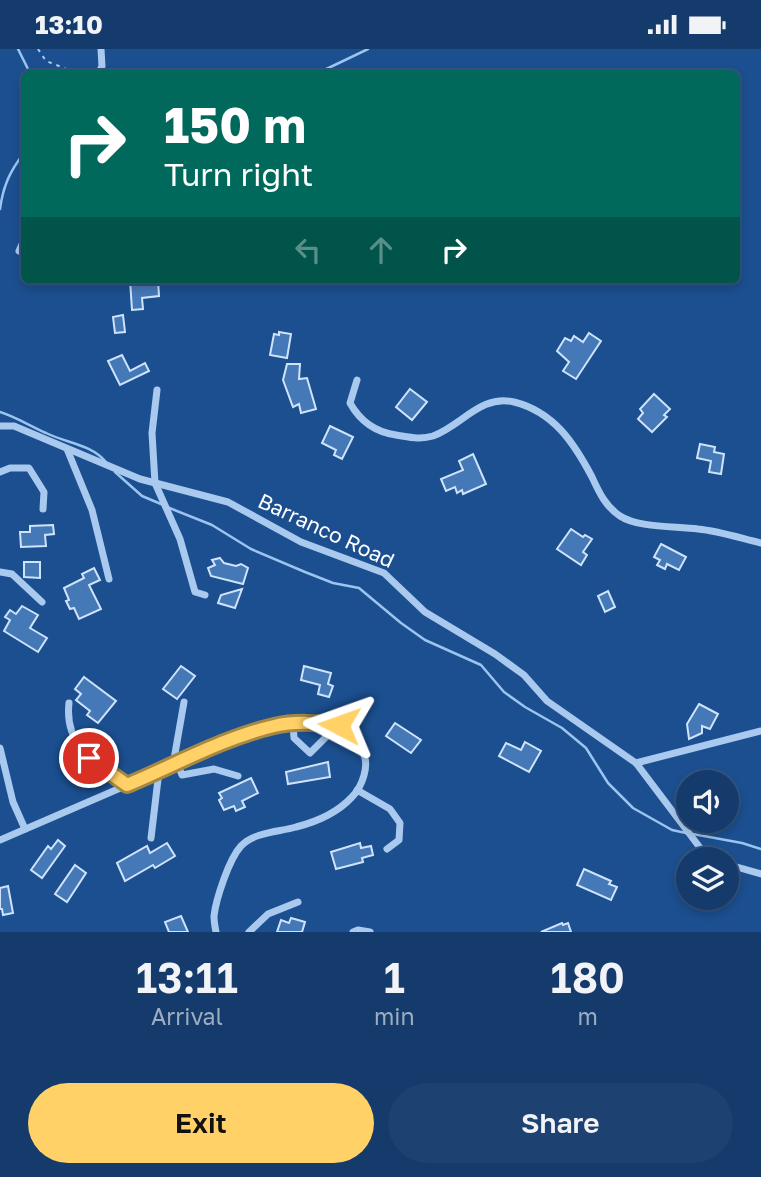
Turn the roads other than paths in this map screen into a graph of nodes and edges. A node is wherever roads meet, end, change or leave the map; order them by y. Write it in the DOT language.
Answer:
graph roads {
  1 [pos="101,49"];
  2 [pos="100,70"];
  3 [pos="21,247"];
  4 [pos="19,251"];
  5 [pos="357,380"];
  6 [pos="157,390"];
  7 [pos="0,426"];
  8 [pos="68,449"];
  9 [pos="0,473"];
  10 [pos="155,483"];
  11 [pos="43,509"];
  12 [pos="761,543"];
  13 [pos="0,572"];
  14 [pos="109,579"];
  15 [pos="205,595"];
  16 [pos="42,602"];
  17 [pos="184,702"];
  18 [pos="69,703"];
  19 [pos="293,724"];
  20 [pos="328,724"];
  21 [pos="761,731"];
  22 [pos="0,748"];
  23 [pos="636,763"];
  24 [pos="175,764"];
  25 [pos="159,771"];
  26 [pos="238,776"];
  27 [pos="127,785"];
  28 [pos="357,790"];
  29 [pos="25,829"];
  30 [pos="151,838"];
  31 [pos="0,839"];
  32 [pos="699,847"];
  33 [pos="387,849"];
  34 [pos="739,868"];
  35 [pos="761,874"];
  36 [pos="298,902"];
  37 [pos="216,932"];
  38 [pos="249,932"];
  39 [pos="353,932"];
  40 [pos="370,932"];
  1 -- 2 [label="street"];
  3 -- 4 [label="street"];
  5 -- 12 [label="street"];
  6 -- 10 [label="street"];
  7 -- 8 [label="street, Barranco Road"];
  8 -- 10 [label="street, Barranco Road"];
  8 -- 14 [label="street"];
  9 -- 11 [label="street"];
  10 -- 15 [label="street"];
  10 -- 23 [label="street, Barranco Road"];
  13 -- 16 [label="street"];
  17 -- 24 [label="street"];
  18 -- 27 [label="street"];
  19 -- 20 [label="street"];
  19 -- 20 [label="street"];
  19 -- 24 [label="street"];
  20 -- 28 [label="street"];
  21 -- 23 [label="street"];
  22 -- 29 [label="street"];
  23 -- 32 [label="street, Barranco Road"];
  24 -- 25 [label="street"];
  24 -- 26 [label="street"];
  25 -- 27 [label="street"];
  25 -- 30 [label="street"];
  27 -- 29 [label="street"];
  28 -- 33 [label="street"];
  28 -- 37 [label="street"];
  29 -- 31 [label="street"];
  34 -- 35 [label="street"];
  36 -- 38 [label="street"];
  39 -- 40 [label="street"];
}
